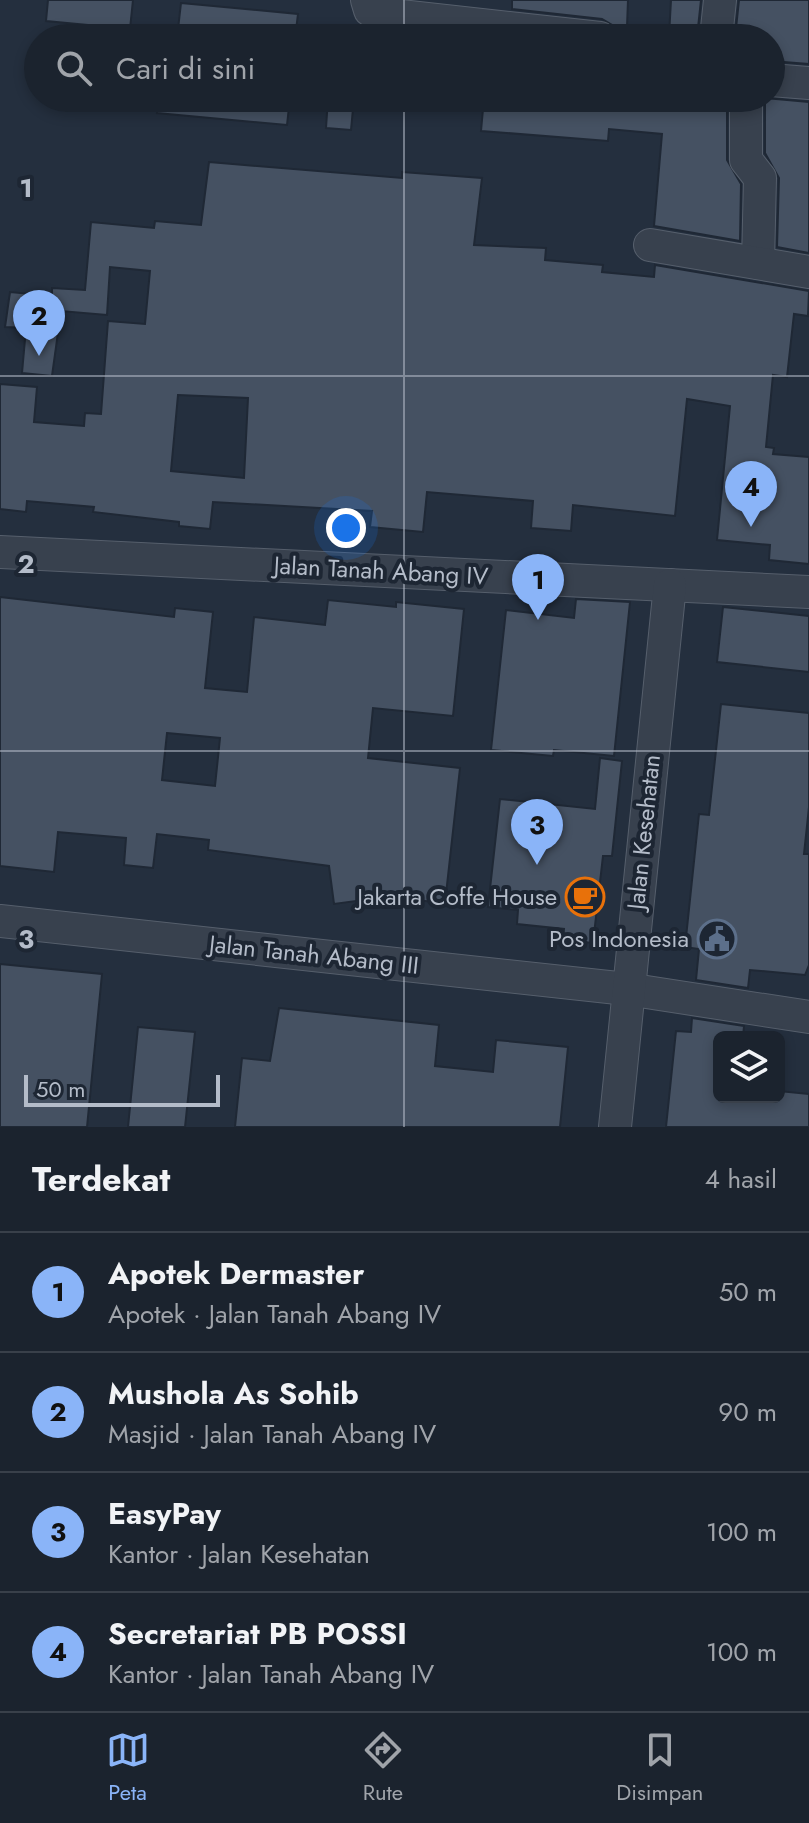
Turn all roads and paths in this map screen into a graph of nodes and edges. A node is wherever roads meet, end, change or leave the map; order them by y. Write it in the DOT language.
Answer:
graph roads {
  1 [pos="367,0"];
  2 [pos="720,0"];
  3 [pos="473,24"];
  4 [pos="717,24"];
  5 [pos="785,81"];
  6 [pos="809,83"];
  7 [pos="746,112"];
  8 [pos="650,245"];
  9 [pos="758,263"];
  10 [pos="809,272"];
  11 [pos="0,552"];
  12 [pos="670,585"];
  13 [pos="809,592"];
  14 [pos="0,921"];
  15 [pos="627,989"];
  16 [pos="809,1017"];
  17 [pos="615,1127"];
  1 -- 3 [label="street"];
  2 -- 4 [label="street"];
  5 -- 6 [label="street"];
  7 -- 9 [label="street"];
  8 -- 9 [label="street"];
  9 -- 10 [label="street"];
  11 -- 12 [label="street, Jalan Tanah Abang IV"];
  12 -- 13 [label="street, Jalan Tanah Abang IV"];
  12 -- 15 [label="street, Jalan Kesehatan"];
  14 -- 15 [label="street, Jalan Tanah Abang III"];
  15 -- 16 [label="street, Jalan Tanah Abang III"];
  15 -- 17 [label="street, Jalan Kesehatan"];
}
